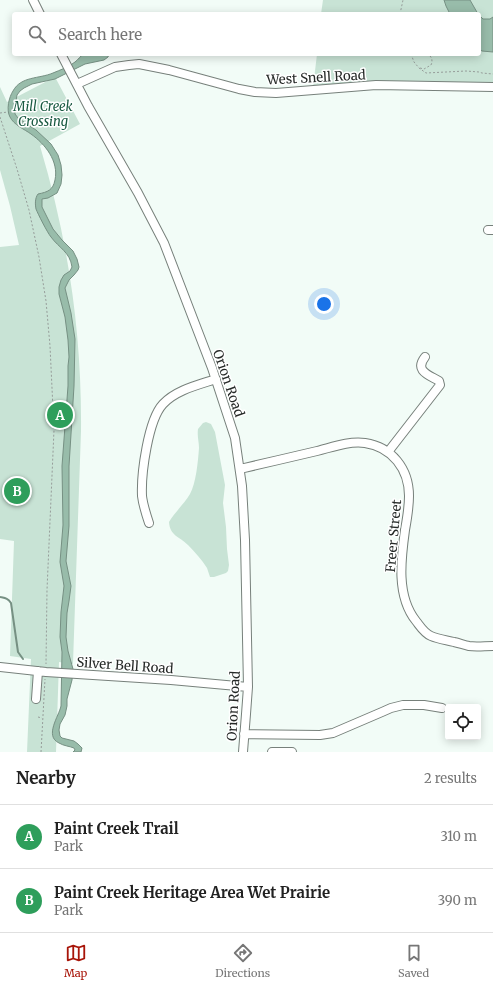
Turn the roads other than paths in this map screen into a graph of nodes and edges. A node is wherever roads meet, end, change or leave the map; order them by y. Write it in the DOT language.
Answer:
graph roads {
  1 [pos="33,0"];
  2 [pos="39,12"];
  3 [pos="62,56"];
  4 [pos="77,84"];
  5 [pos="493,87"];
  6 [pos="425,357"];
  7 [pos="216,379"];
  8 [pos="388,452"];
  9 [pos="240,468"];
  10 [pos="149,523"];
  11 [pos="493,646"];
  12 [pos="0,667"];
  13 [pos="42,672"];
  14 [pos="248,687"];
  15 [pos="36,699"];
  16 [pos="442,708"];
  17 [pos="244,734"];
  18 [pos="243,752"];
  19 [pos="272,752"];
  20 [pos="292,752"];
  1 -- 2 [label="street"];
  3 -- 4 [label="street, Orion Road"];
  4 -- 5 [label="street, West Snell Road"];
  4 -- 7 [label="street, Orion Road"];
  6 -- 8 [label="street"];
  7 -- 9 [label="street, Orion Road"];
  7 -- 10 [label="street"];
  8 -- 9 [label="street, Freer Street"];
  8 -- 11 [label="street, Freer Street"];
  9 -- 14 [label="street, Orion Road"];
  12 -- 13 [label="street, Silver Bell Road"];
  13 -- 14 [label="street, Silver Bell Road"];
  13 -- 15 [label="street"];
  14 -- 17 [label="street, Orion Road"];
  16 -- 17 [label="street"];
  17 -- 18 [label="street, Orion Road"];
  19 -- 20 [label="street"];
}
